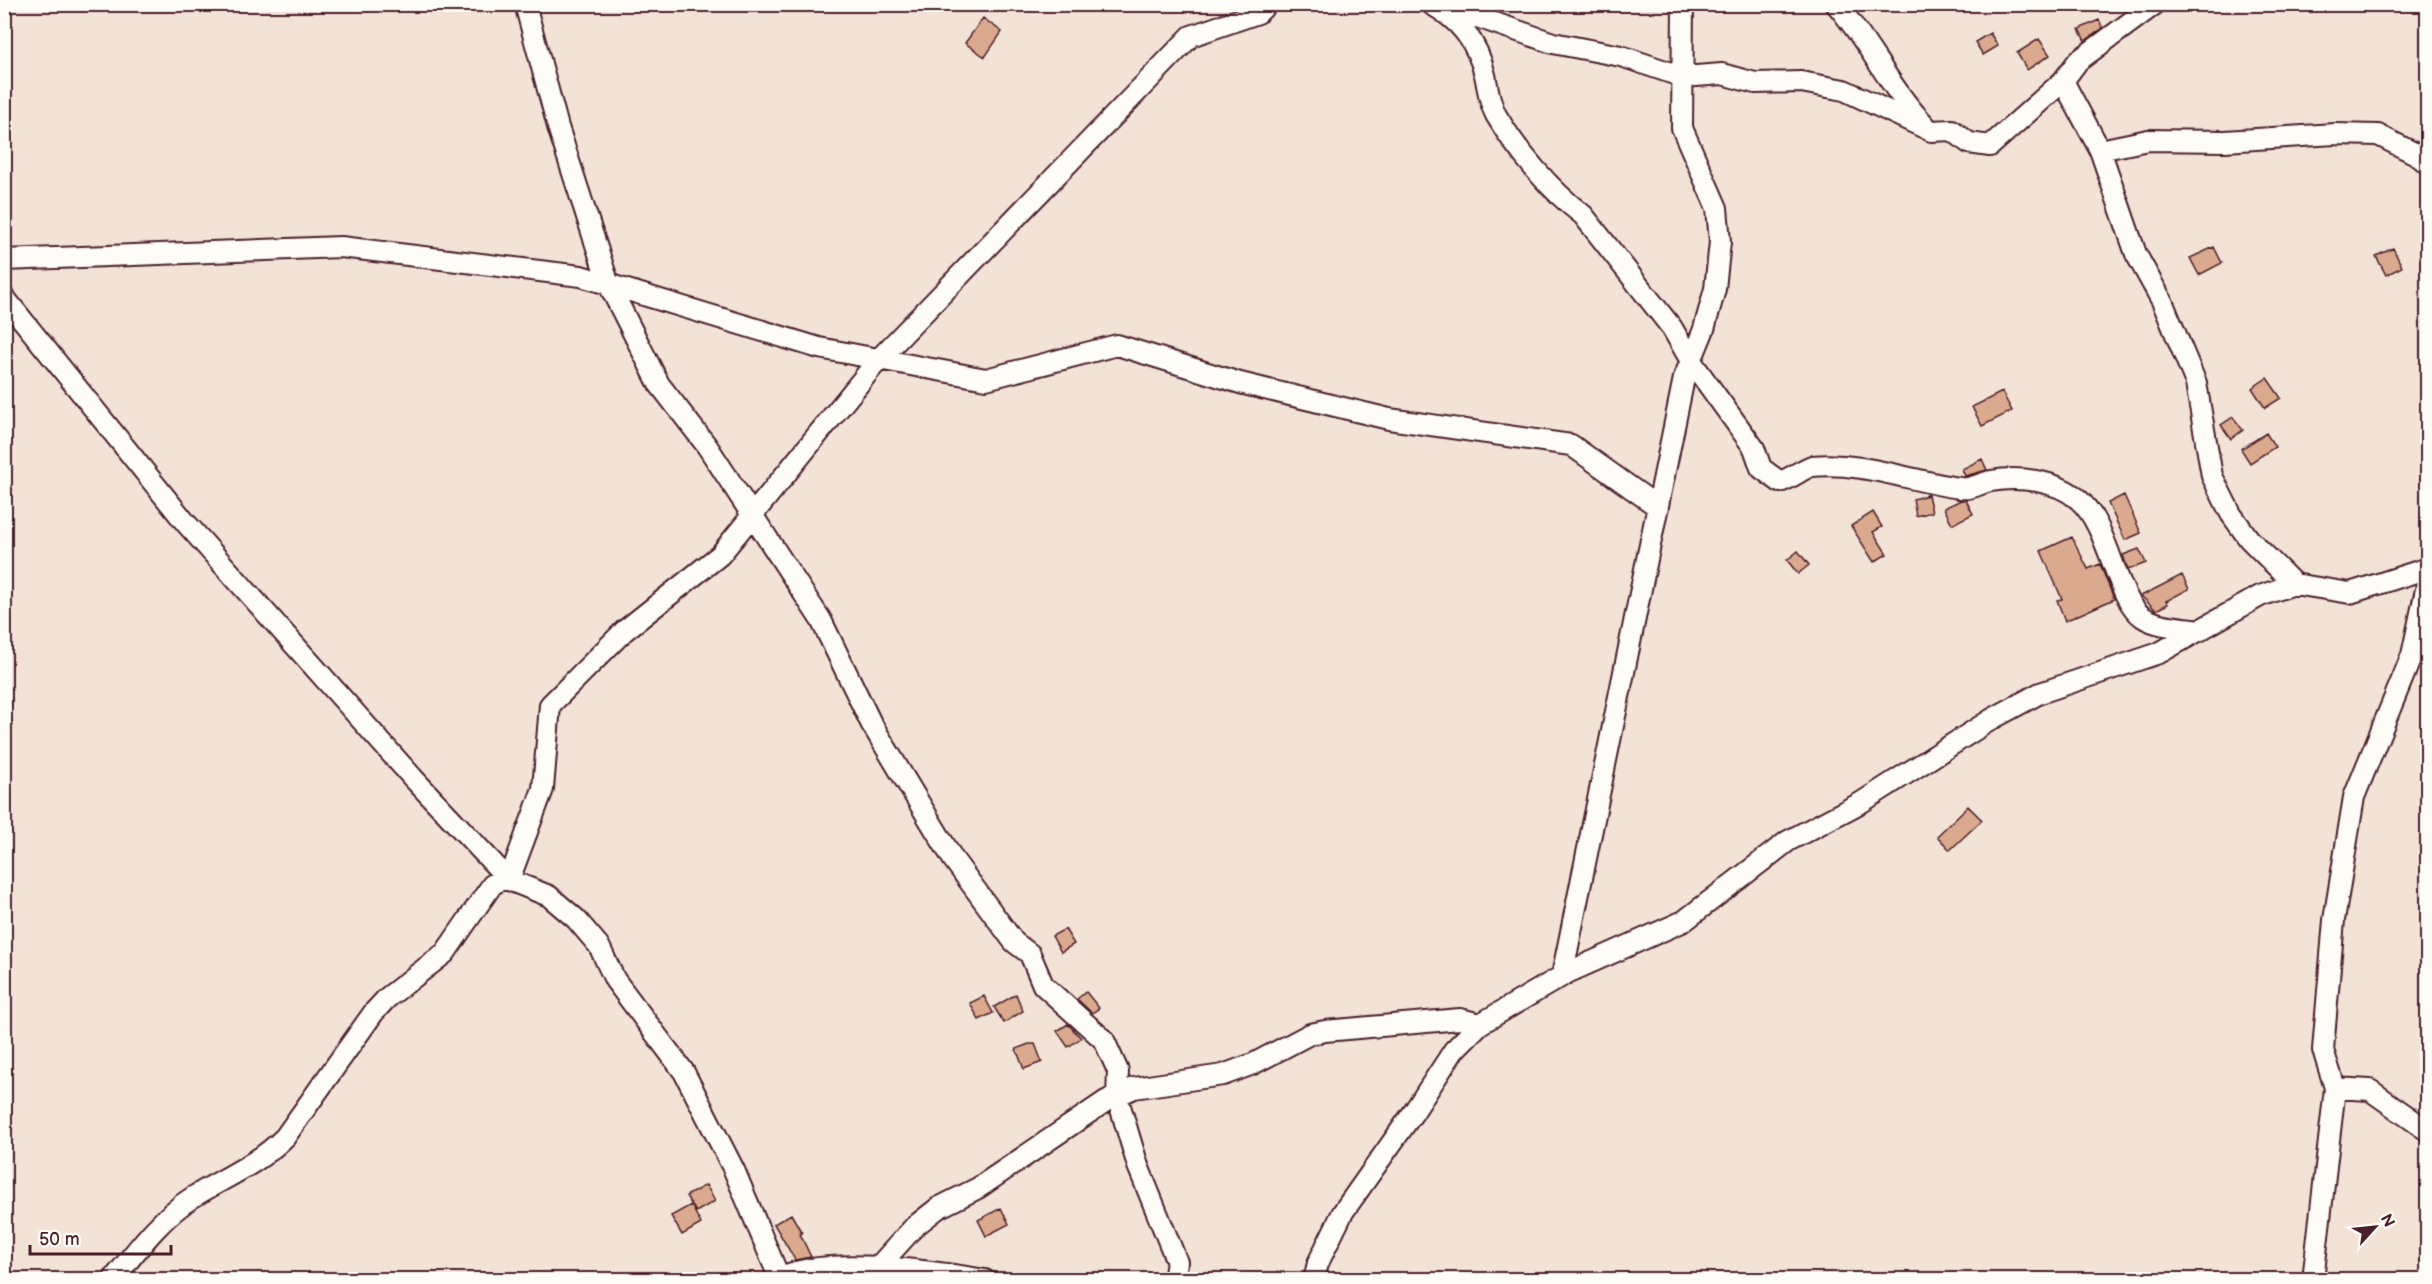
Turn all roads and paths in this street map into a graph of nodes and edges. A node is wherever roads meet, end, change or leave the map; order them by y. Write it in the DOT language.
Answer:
graph roads {
  1 [pos="525,4"];
  2 [pos="1267,4"];
  3 [pos="1431,4"];
  4 [pos="1441,4"];
  5 [pos="1683,4"];
  6 [pos="1836,4"];
  7 [pos="2156,4"];
  8 [pos="1683,77"];
  9 [pos="2062,81"];
  10 [pos="1931,131"];
  11 [pos="2100,150"];
  12 [pos="2427,164"];
  13 [pos="4,260"];
  14 [pos="609,285"];
  15 [pos="4,297"];
  16 [pos="879,359"];
  17 [pos="1691,361"];
  18 [pos="1658,507"];
  19 [pos="752,516"];
  20 [pos="2427,568"];
  21 [pos="2427,580"];
  22 [pos="2294,584"];
  23 [pos="2201,630"];
  24 [pos="509,880"];
  25 [pos="1562,976"];
  26 [pos="1480,1024"];
  27 [pos="2335,1088"];
  28 [pos="1117,1096"];
  29 [pos="2427,1131"];
  30 [pos="878,1267"];
  31 [pos="777,1278"];
  32 [pos="113,1280"];
  33 [pos="986,1280"];
  34 [pos="1174,1280"];
  35 [pos="1314,1280"];
  36 [pos="2313,1280"];
  1 -- 14 [label="street"];
  2 -- 16 [label="street"];
  3 -- 17 [label="street"];
  4 -- 8 [label="street"];
  5 -- 8 [label="street"];
  6 -- 10 [label="street"];
  7 -- 9 [label="street"];
  8 -- 10 [label="street"];
  8 -- 17 [label="street"];
  9 -- 10 [label="street"];
  9 -- 11 [label="street"];
  11 -- 12 [label="street"];
  11 -- 22 [label="street"];
  13 -- 14 [label="street"];
  14 -- 16 [label="street"];
  14 -- 19 [label="street"];
  15 -- 24 [label="street"];
  16 -- 18 [label="street"];
  16 -- 19 [label="street"];
  17 -- 18 [label="street"];
  17 -- 23 [label="street"];
  18 -- 25 [label="street"];
  19 -- 24 [label="street"];
  19 -- 28 [label="street"];
  20 -- 22 [label="street"];
  21 -- 27 [label="street"];
  22 -- 23 [label="street"];
  23 -- 25 [label="street"];
  24 -- 31 [label="street"];
  24 -- 32 [label="street"];
  25 -- 26 [label="street"];
  26 -- 28 [label="street"];
  26 -- 35 [label="street"];
  27 -- 29 [label="street"];
  27 -- 36 [label="street"];
  28 -- 30 [label="street"];
  28 -- 34 [label="street"];
  30 -- 31 [label="street"];
  30 -- 33 [label="street"];
}
